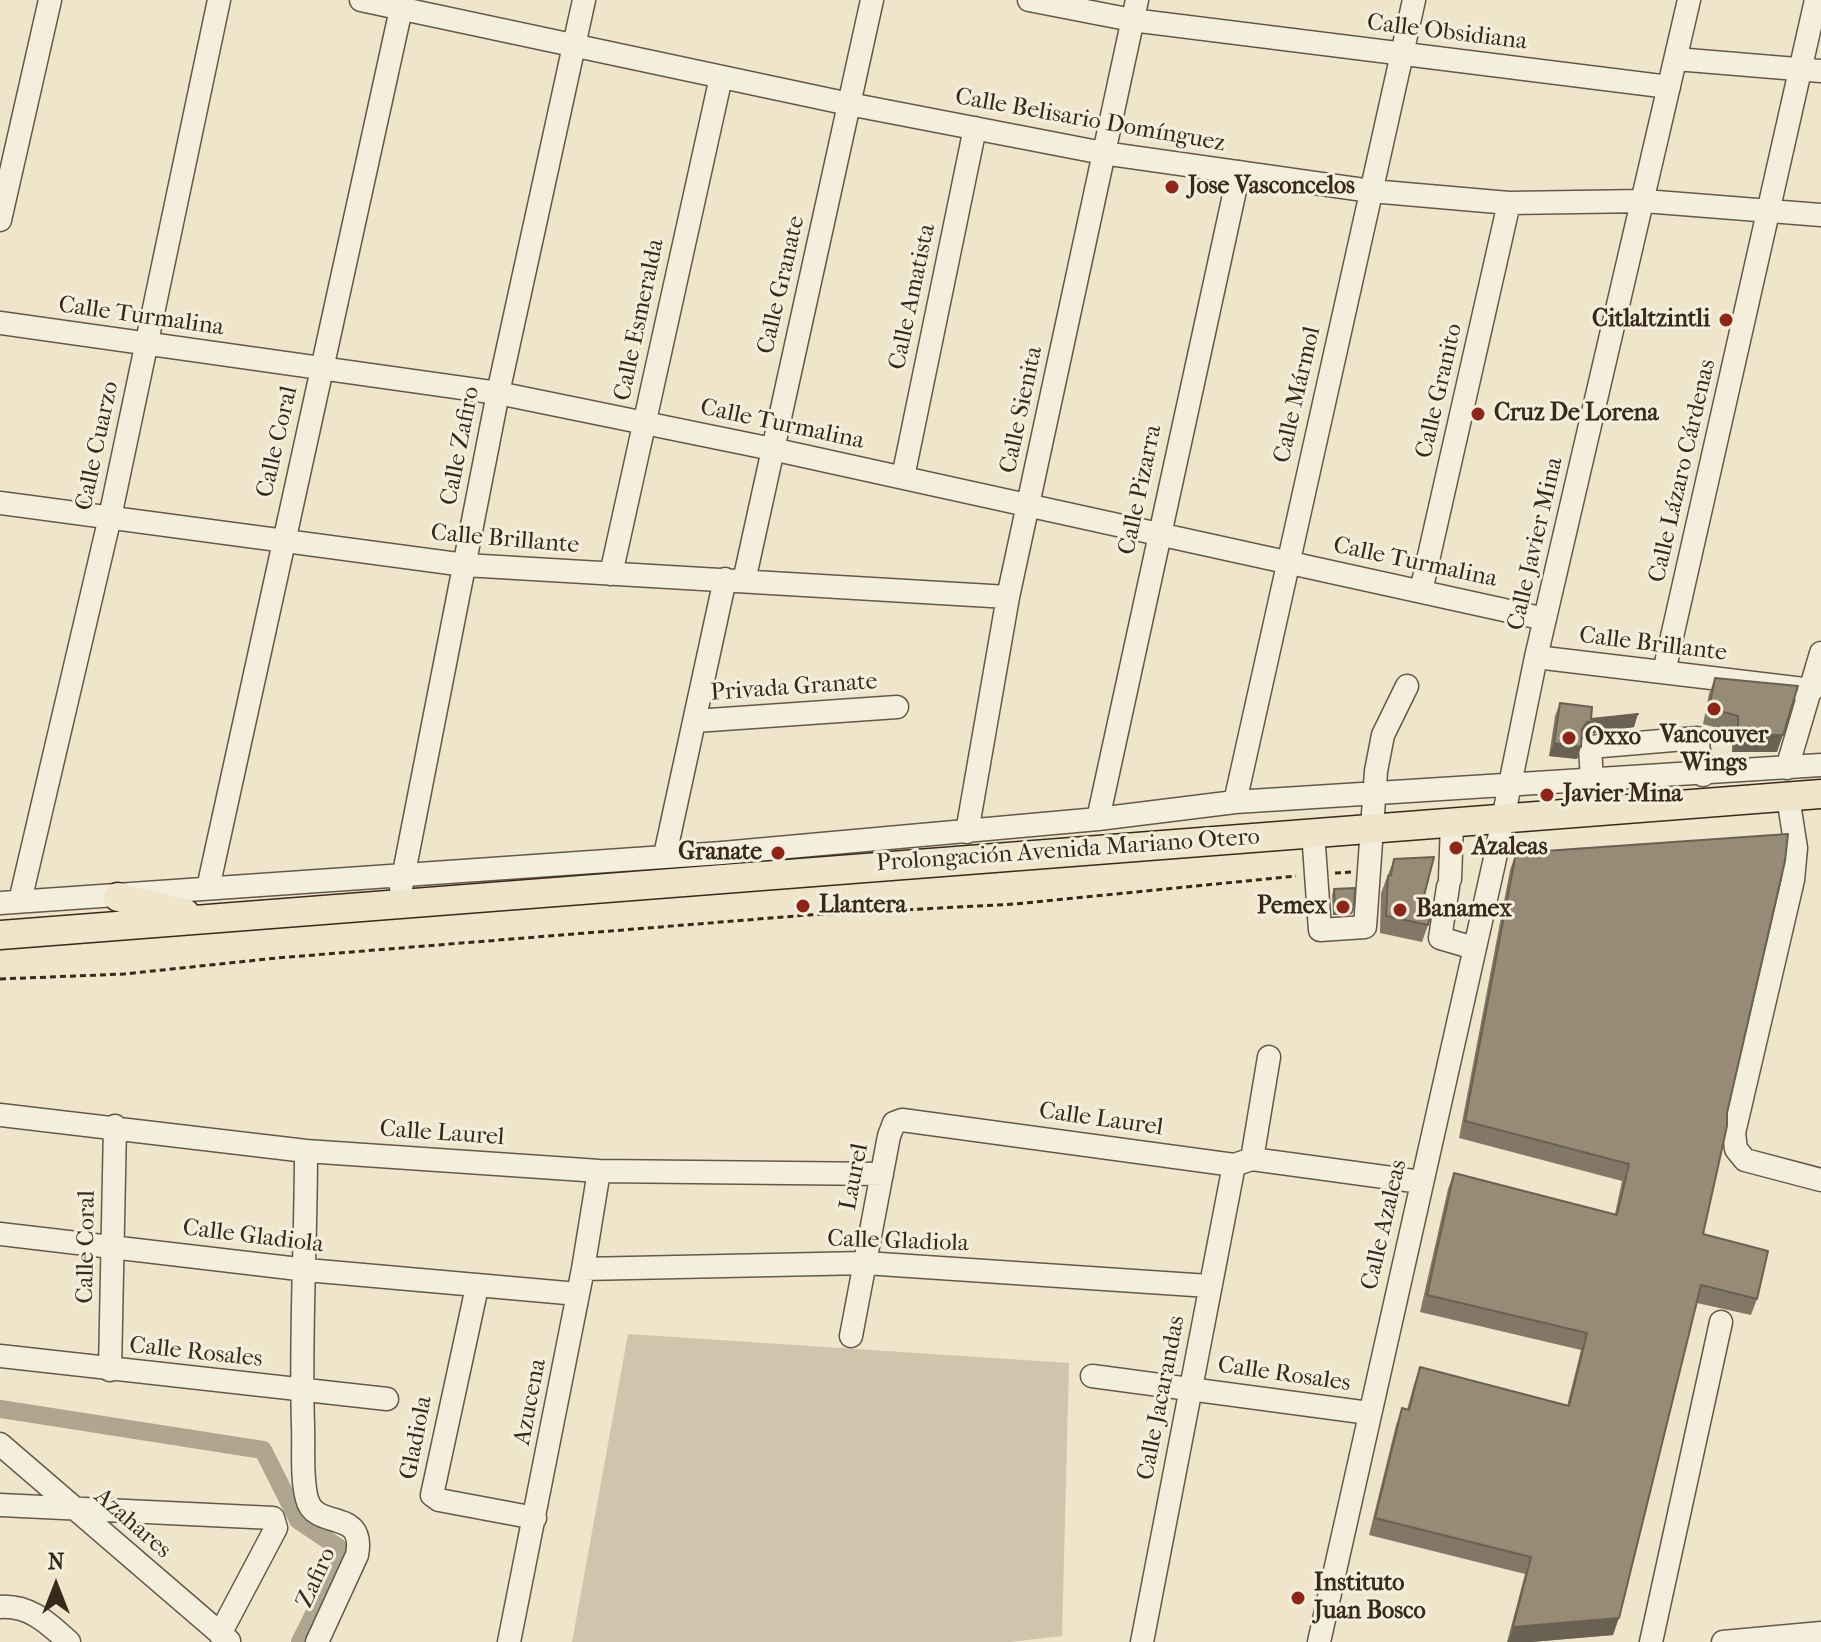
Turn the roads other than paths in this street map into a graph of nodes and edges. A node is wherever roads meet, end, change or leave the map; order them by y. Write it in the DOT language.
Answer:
graph roads {
  1 [pos="50,0"];
  2 [pos="219,0"];
  3 [pos="361,0"];
  4 [pos="472,0"];
  5 [pos="584,0"];
  6 [pos="872,0"];
  7 [pos="1029,0"];
  8 [pos="1414,0"];
  9 [pos="1689,0"];
  10 [pos="1816,0"];
  11 [pos="401,9"];
  12 [pos="1134,10"];
  13 [pos="467,23"];
  14 [pos="574,46"];
  15 [pos="1403,54"];
  16 [pos="1676,59"];
  17 [pos="1811,70"];
  18 [pos="721,77"];
  19 [pos="1669,87"];
  20 [pos="849,104"];
  21 [pos="975,128"];
  22 [pos="1103,153"];
  23 [pos="1239,172"];
  24 [pos="1371,191"];
  25 [pos="1644,201"];
  26 [pos="1509,203"];
  27 [pos="1768,209"];
  28 [pos="1821,215"];
  29 [pos="0,220"];
  30 [pos="0,323"];
  31 [pos="146,344"];
  32 [pos="321,368"];
  33 [pos="498,393"];
  34 [pos="644,423"];
  35 [pos="772,449"];
  36 [pos="903,477"];
  37 [pos="0,503"];
  38 [pos="1028,505"];
  39 [pos="110,517"];
  40 [pos="1157,534"];
  41 [pos="282,540"];
  42 [pos="1286,562"];
  43 [pos="465,565"];
  44 [pos="611,574"];
  45 [pos="734,580"];
  46 [pos="1421,591"];
  47 [pos="1008,597"];
  48 [pos="1545,619"];
  49 [pos="1821,653"];
  50 [pos="1536,657"];
  51 [pos="1664,672"];
  52 [pos="1407,686"];
  53 [pos="1812,690"];
  54 [pos="897,707"];
  55 [pos="695,721"];
  56 [pos="1821,765"];
  57 [pos="1787,768"];
  58 [pos="1703,775"];
  59 [pos="1592,780"];
  60 [pos="1509,786"];
  61 [pos="1376,793"];
  62 [pos="1821,794"];
  63 [pos="1788,797"];
  64 [pos="1235,802"];
  65 [pos="1181,809"];
  66 [pos="1098,819"];
  67 [pos="1502,820"];
  68 [pos="1452,823"];
  69 [pos="1374,828"];
  70 [pos="967,832"];
  71 [pos="1313,832"];
  72 [pos="1181,843"];
  73 [pos="665,855"];
  74 [pos="403,876"];
  75 [pos="314,881"];
  76 [pos="208,888"];
  77 [pos="118,897"];
  78 [pos="10,902"];
  79 [pos="397,905"];
  80 [pos="316,911"];
  81 [pos="205,918"];
  82 [pos="0,935"];
  83 [pos="1474,948"];
  84 [pos="1269,1057"];
  85 [pos="0,1115"];
  86 [pos="894,1123"];
  87 [pos="115,1126"];
  88 [pos="306,1151"];
  89 [pos="1243,1162"];
  90 [pos="599,1171"];
  91 [pos="882,1174"];
  92 [pos="1821,1180"];
  93 [pos="1421,1182"];
  94 [pos="0,1234"];
  95 [pos="113,1247"];
  96 [pos="865,1263"];
  97 [pos="583,1269"];
  98 [pos="307,1270"];
  99 [pos="1209,1286"];
  100 [pos="477,1287"];
  101 [pos="578,1294"];
  102 [pos="1721,1322"];
  103 [pos="851,1336"];
  104 [pos="0,1356"];
  105 [pos="110,1370"];
  106 [pos="1092,1376"];
  107 [pos="1190,1388"];
  108 [pos="302,1391"];
  109 [pos="387,1399"];
  110 [pos="1369,1413"];
  111 [pos="0,1444"];
  112 [pos="0,1505"];
  113 [pos="74,1509"];
  114 [pos="535,1518"];
  115 [pos="0,1607"];
  116 [pos="1821,1633"];
  117 [pos="225,1638"];
  118 [pos="69,1642"];
  119 [pos="317,1642"];
  120 [pos="509,1642"];
  121 [pos="1142,1642"];
  122 [pos="1319,1642"];
  123 [pos="1651,1642"];
  124 [pos="1723,1642"];
  1 -- 29 [label="street"];
  2 -- 31 [label="street, Calle Cuarzo"];
  3 -- 11 [label="street, Calle Belisario Domínguez"];
  4 -- 13 [label="street"];
  5 -- 14 [label="street, Calle Zafiro"];
  6 -- 20 [label="street, Calle Granate"];
  7 -- 12 [label="street, Calle Obsidiana"];
  8 -- 15 [label="street, Calle Mármol"];
  9 -- 16 [label="street, Calle Javier Mina"];
  10 -- 17 [label="street, Calle Lázaro Cárdenas"];
  11 -- 13 [label="street, Calle Belisario Domínguez"];
  11 -- 32 [label="street, Calle Coral"];
  12 -- 15 [label="street, Calle Obsidiana"];
  12 -- 22 [label="street, Calle Sienita"];
  13 -- 14 [label="street, Calle Belisario Domínguez"];
  14 -- 18 [label="street, Calle Belisario Domínguez"];
  14 -- 33 [label="street, Calle Zafiro"];
  15 -- 19 [label="street, Calle Obsidiana"];
  15 -- 24 [label="street, Calle Mármol"];
  16 -- 17 [label="street"];
  16 -- 19 [label="street, Calle Javier Mina"];
  17 -- 27 [label="street, Calle Lázaro Cárdenas"];
  18 -- 20 [label="street, Calle Belisario Domínguez"];
  18 -- 34 [label="street, Calle Esmeralda"];
  19 -- 25 [label="street, Calle Javier Mina"];
  20 -- 21 [label="street, Calle Belisario Domínguez"];
  20 -- 35 [label="street, Calle Granate"];
  21 -- 22 [label="street, Calle Belisario Domínguez"];
  21 -- 36 [label="street, Calle Amatista"];
  22 -- 23 [label="street, Calle Belisario Domínguez"];
  22 -- 38 [label="street, Calle Sienita"];
  23 -- 24 [label="street, Calle Belisario Domínguez"];
  23 -- 40 [label="street, Calle Pizarra"];
  24 -- 26 [label="street, Calle Belisario Domínguez"];
  24 -- 42 [label="street, Calle Mármol"];
  25 -- 26 [label="street, Calle Belisario Domínguez"];
  25 -- 27 [label="street, Calle Belisario Domínguez"];
  25 -- 48 [label="street, Calle Javier Mina"];
  26 -- 46 [label="street, Calle Granito"];
  27 -- 28 [label="street, Calle Belisario Domínguez"];
  27 -- 51 [label="street, Calle Lázaro Cárdenas"];
  30 -- 31 [label="street, Calle Turmalina"];
  31 -- 32 [label="street, Calle Turmalina"];
  31 -- 39 [label="street, Calle Cuarzo"];
  32 -- 33 [label="street, Calle Turmalina"];
  32 -- 41 [label="street, Calle Coral"];
  33 -- 34 [label="street, Calle Turmalina"];
  33 -- 43 [label="street, Calle Zafiro"];
  34 -- 35 [label="street, Calle Turmalina"];
  34 -- 44 [label="street, Calle Esmeralda"];
  35 -- 36 [label="street, Calle Turmalina"];
  35 -- 45 [label="street, Calle Granate"];
  36 -- 38 [label="street, Calle Turmalina"];
  37 -- 39 [label="street, Calle Brillante"];
  38 -- 40 [label="street, Calle Turmalina"];
  38 -- 47 [label="street, Calle Sienita"];
  39 -- 41 [label="street, Calle Brillante"];
  39 -- 78 [label="street, Calle Cuarzo"];
  40 -- 42 [label="street, Calle Turmalina"];
  40 -- 66 [label="street, Calle Pizarra"];
  41 -- 43 [label="street, Calle Brillante"];
  41 -- 76 [label="street, Calle Coral"];
  42 -- 46 [label="street, Calle Turmalina"];
  42 -- 64 [label="street, Calle Mármol"];
  43 -- 44 [label="street, Calle Brillante"];
  43 -- 74 [label="street, Calle Zafiro"];
  44 -- 45 [label="street, Calle Brillante"];
  45 -- 47 [label="street, Calle Brillante"];
  45 -- 55 [label="street, Calle Granate"];
  46 -- 48 [label="street, Calle Turmalina"];
  47 -- 70 [label="street, Calle Sienita"];
  48 -- 50 [label="street, Calle Javier Mina"];
  49 -- 53 [label="street"];
  50 -- 51 [label="street, Calle Brillante"];
  50 -- 60 [label="street, Calle Javier Mina"];
  51 -- 53 [label="street, Calle Brillante"];
  52 -- 61 [label="street"];
  53 -- 57 [label="street"];
  54 -- 55 [label="street, Privada Granate"];
  55 -- 73 [label="street, Calle Granate"];
  56 -- 57 [label="street"];
  57 -- 58 [label="street"];
  58 -- 59 [label="street"];
  58 -- 59 [label="street"];
  59 -- 60 [label="street"];
  60 -- 61 [label="street"];
  60 -- 67 [label="street, Calle Javier Mina"];
  61 -- 64 [label="street"];
  61 -- 69 [label="street"];
  62 -- 63 [label="main road, Prolongación Avenida Mariano Otero"];
  63 -- 67 [label="main road, Prolongación Avenida Mariano Otero"];
  63 -- 92 [label="street"];
  64 -- 65 [label="street"];
  65 -- 66 [label="street"];
  65 -- 72 [label="street"];
  66 -- 70 [label="street"];
  67 -- 68 [label="main road, Prolongación Avenida Mariano Otero"];
  67 -- 83 [label="street, Calle Azaleas"];
  68 -- 69 [label="main road, Prolongación Avenida Mariano Otero"];
  68 -- 83 [label="street"];
  69 -- 71 [label="main road, Prolongación Avenida Mariano Otero"];
  69 -- 71 [label="street"];
  70 -- 73 [label="street"];
  71 -- 72 [label="main road, Prolongación Avenida Mariano Otero"];
  72 -- 79 [label="main road, Prolongación Avenida Mariano Otero"];
  73 -- 74 [label="street"];
  74 -- 75 [label="street"];
  74 -- 79 [label="street, Calle Zafiro"];
  75 -- 76 [label="street"];
  75 -- 80 [label="street"];
  76 -- 77 [label="street"];
  77 -- 78 [label="street"];
  77 -- 81 [label="main road"];
  79 -- 80 [label="main road, Prolongación Avenida Mariano Otero"];
  80 -- 81 [label="main road, Prolongación Avenida Mariano Otero"];
  81 -- 82 [label="main road, Prolongación Avenida Mariano Otero"];
  83 -- 93 [label="street, Calle Azaleas"];
  84 -- 89 [label="street"];
  85 -- 87 [label="street, Calle Laurel"];
  86 -- 89 [label="street, Calle Laurel"];
  86 -- 91 [label="street, Laurel"];
  87 -- 88 [label="street, Calle Laurel"];
  87 -- 95 [label="street, Calle Coral"];
  88 -- 90 [label="street, Calle Laurel"];
  88 -- 98 [label="street"];
  89 -- 93 [label="street, Calle Laurel"];
  89 -- 99 [label="street, Calle Jacarandas"];
  90 -- 91 [label="street, Calle Laurel"];
  90 -- 97 [label="street, Azucena"];
  91 -- 96 [label="street, Laurel"];
  93 -- 110 [label="street, Calle Azaleas"];
  94 -- 95 [label="street, Calle Gladiola"];
  95 -- 98 [label="street, Calle Gladiola"];
  95 -- 105 [label="street, Calle Coral"];
  96 -- 97 [label="street, Calle Gladiola"];
  96 -- 99 [label="street, Calle Gladiola"];
  96 -- 103 [label="street, Laurel"];
  97 -- 101 [label="street, Azucena"];
  98 -- 100 [label="street, Calle Gladiola"];
  98 -- 108 [label="street"];
  99 -- 107 [label="street, Calle Jacarandas"];
  100 -- 101 [label="street, Calle Gladiola"];
  100 -- 114 [label="street, Gladiola"];
  101 -- 114 [label="street, Azucena"];
  102 -- 123 [label="street"];
  104 -- 105 [label="street, Calle Rosales"];
  105 -- 108 [label="street, Calle Rosales"];
  106 -- 107 [label="street, Calle Rosales"];
  107 -- 110 [label="street, Calle Rosales"];
  107 -- 121 [label="street, Calle Jacarandas"];
  108 -- 109 [label="street, Calle Rosales"];
  108 -- 119 [label="street, Zafiro"];
  110 -- 122 [label="street, Calle Azaleas"];
  111 -- 113 [label="street, Azahares"];
  112 -- 113 [label="street"];
  113 -- 117 [label="street, Azahares"];
  113 -- 117 [label="street"];
  114 -- 120 [label="street, Azucena"];
  115 -- 118 [label="street"];
  116 -- 124 [label="street"];
}
